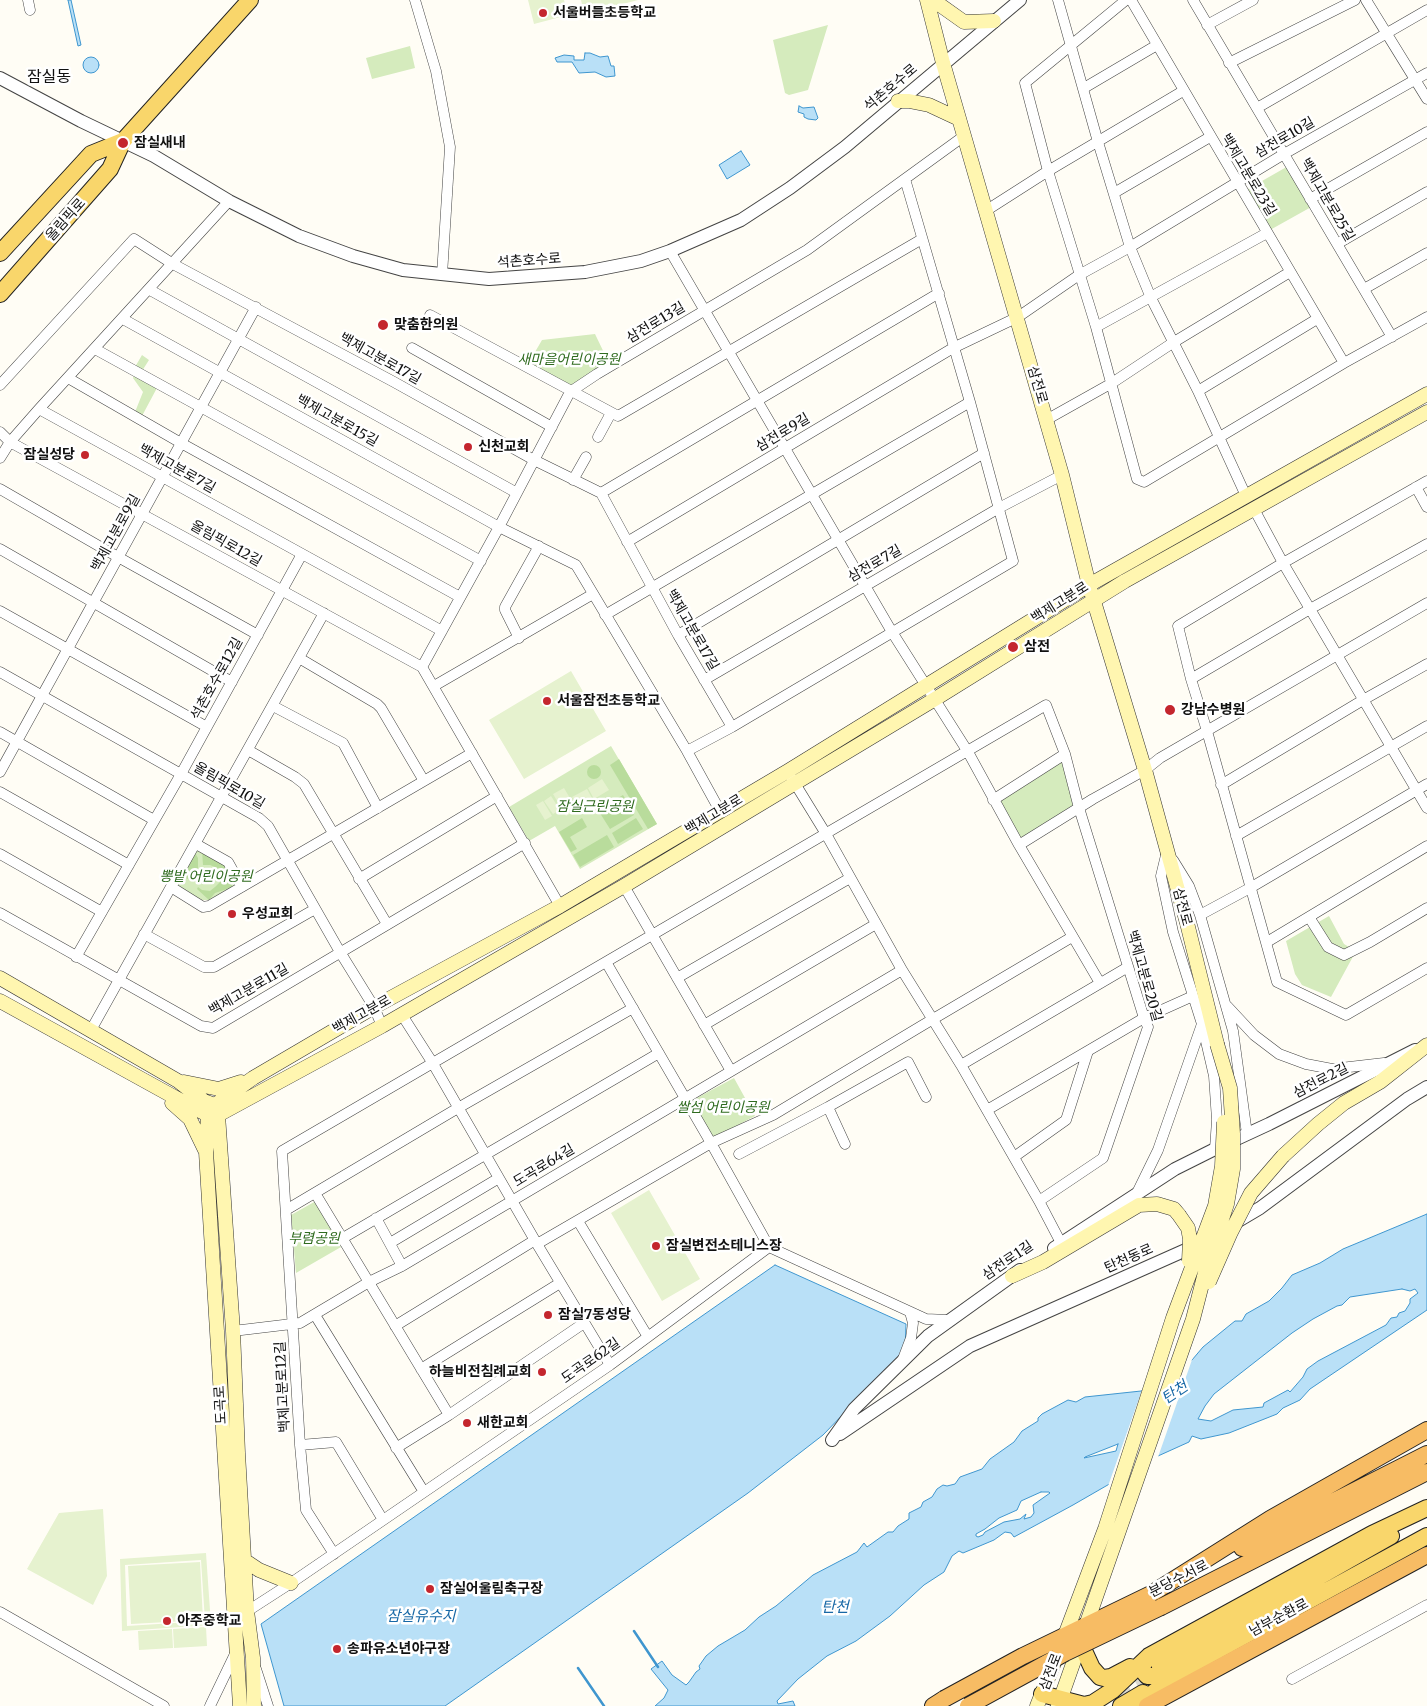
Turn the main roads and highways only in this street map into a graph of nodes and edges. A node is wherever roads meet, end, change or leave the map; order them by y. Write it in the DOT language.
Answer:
graph roads {
  1 [pos="250,0"];
  2 [pos="927,0"];
  3 [pos="933,0"];
  4 [pos="994,21"];
  5 [pos="898,101"];
  6 [pos="959,119"];
  7 [pos="122,141"];
  8 [pos="0,253"];
  9 [pos="0,294"];
  10 [pos="1427,394"];
  11 [pos="1427,412"];
  12 [pos="1089,585"];
  13 [pos="1095,599"];
  14 [pos="791,777"];
  15 [pos="0,978"];
  16 [pos="0,1001"];
  17 [pos="1216,1044"];
  18 [pos="1427,1044"];
  19 [pos="253,1078"];
  20 [pos="178,1081"];
  21 [pos="151,1084"];
  22 [pos="213,1110"];
  23 [pos="206,1152"];
  24 [pos="1012,1276"];
  25 [pos="1173,1318"];
  26 [pos="1193,1319"];
  27 [pos="1427,1430"];
  28 [pos="1427,1454"];
  29 [pos="1427,1472"];
  30 [pos="1427,1508"];
  31 [pos="1427,1514"];
  32 [pos="1427,1536"];
  33 [pos="1427,1555"];
  34 [pos="244,1560"];
  35 [pos="291,1583"];
  36 [pos="1151,1594"];
  37 [pos="1081,1641"];
  38 [pos="1155,1661"];
  39 [pos="1184,1669"];
  40 [pos="1040,1700"];
  41 [pos="1059,1703"];
  42 [pos="240,1706"];
  43 [pos="254,1706"];
  44 [pos="933,1706"];
  45 [pos="968,1706"];
  46 [pos="1121,1706"];
  47 [pos="1136,1706"];
  48 [pos="1147,1706"];
  1 -- 7 [label="main road, 올림픽로"];
  2 -- 6 [label="main road, 삼전로"];
  3 -- 4 [label="main road"];
  5 -- 6 [label="main road"];
  6 -- 12 [label="main road, 삼전로"];
  7 -- 8 [label="main road, 올림픽로"];
  7 -- 9 [label="main road, 올림픽로"];
  10 -- 12 [label="main road, 백제고분로"];
  11 -- 13 [label="main road, 백제고분로"];
  12 -- 13 [label="main road, 삼전로"];
  12 -- 14 [label="main road, 백제고분로"];
  13 -- 14 [label="main road, 백제고분로"];
  13 -- 17 [label="main road, 삼전로"];
  14 -- 19 [label="main road, 백제고분로"];
  14 -- 22 [label="main road, 백제고분로"];
  15 -- 20 [label="main road"];
  16 -- 21 [label="main road"];
  17 -- 25 [label="main road, bridge"];
  17 -- 26 [label="main road, bridge"];
  18 -- 26 [label="main road, bridge"];
  19 -- 20 [label="main road"];
  19 -- 22 [label="main road, 백제고분로"];
  20 -- 22 [label="main road"];
  21 -- 22 [label="main road"];
  21 -- 23 [label="main road"];
  22 -- 23 [label="main road, 도곡로"];
  22 -- 34 [label="main road, 도곡로"];
  23 -- 42 [label="main road, 도곡로"];
  24 -- 25 [label="main road, bridge"];
  25 -- 40 [label="main road, 삼전로, bridge"];
  26 -- 37 [label="main road, 삼전로, bridge"];
  27 -- 36 [label="highway"];
  28 -- 36 [label="highway, 분당수서로"];
  29 -- 45 [label="highway, 분당수서로, bridge"];
  30 -- 38 [label="main road"];
  31 -- 38 [label="main road, 남부순환로"];
  32 -- 39 [label="main road, 남부순환로"];
  33 -- 48 [label="highway"];
  34 -- 35 [label="main road"];
  34 -- 43 [label="main road, 도곡로"];
  36 -- 44 [label="highway, 분당수서로, bridge"];
  37 -- 38 [label="main road"];
  37 -- 41 [label="main road, 삼전로"];
  38 -- 39 [label="main road"];
  38 -- 41 [label="main road"];
  39 -- 46 [label="main road"];
  39 -- 47 [label="main road, 남부순환로"];
  40 -- 41 [label="main road"];
}
